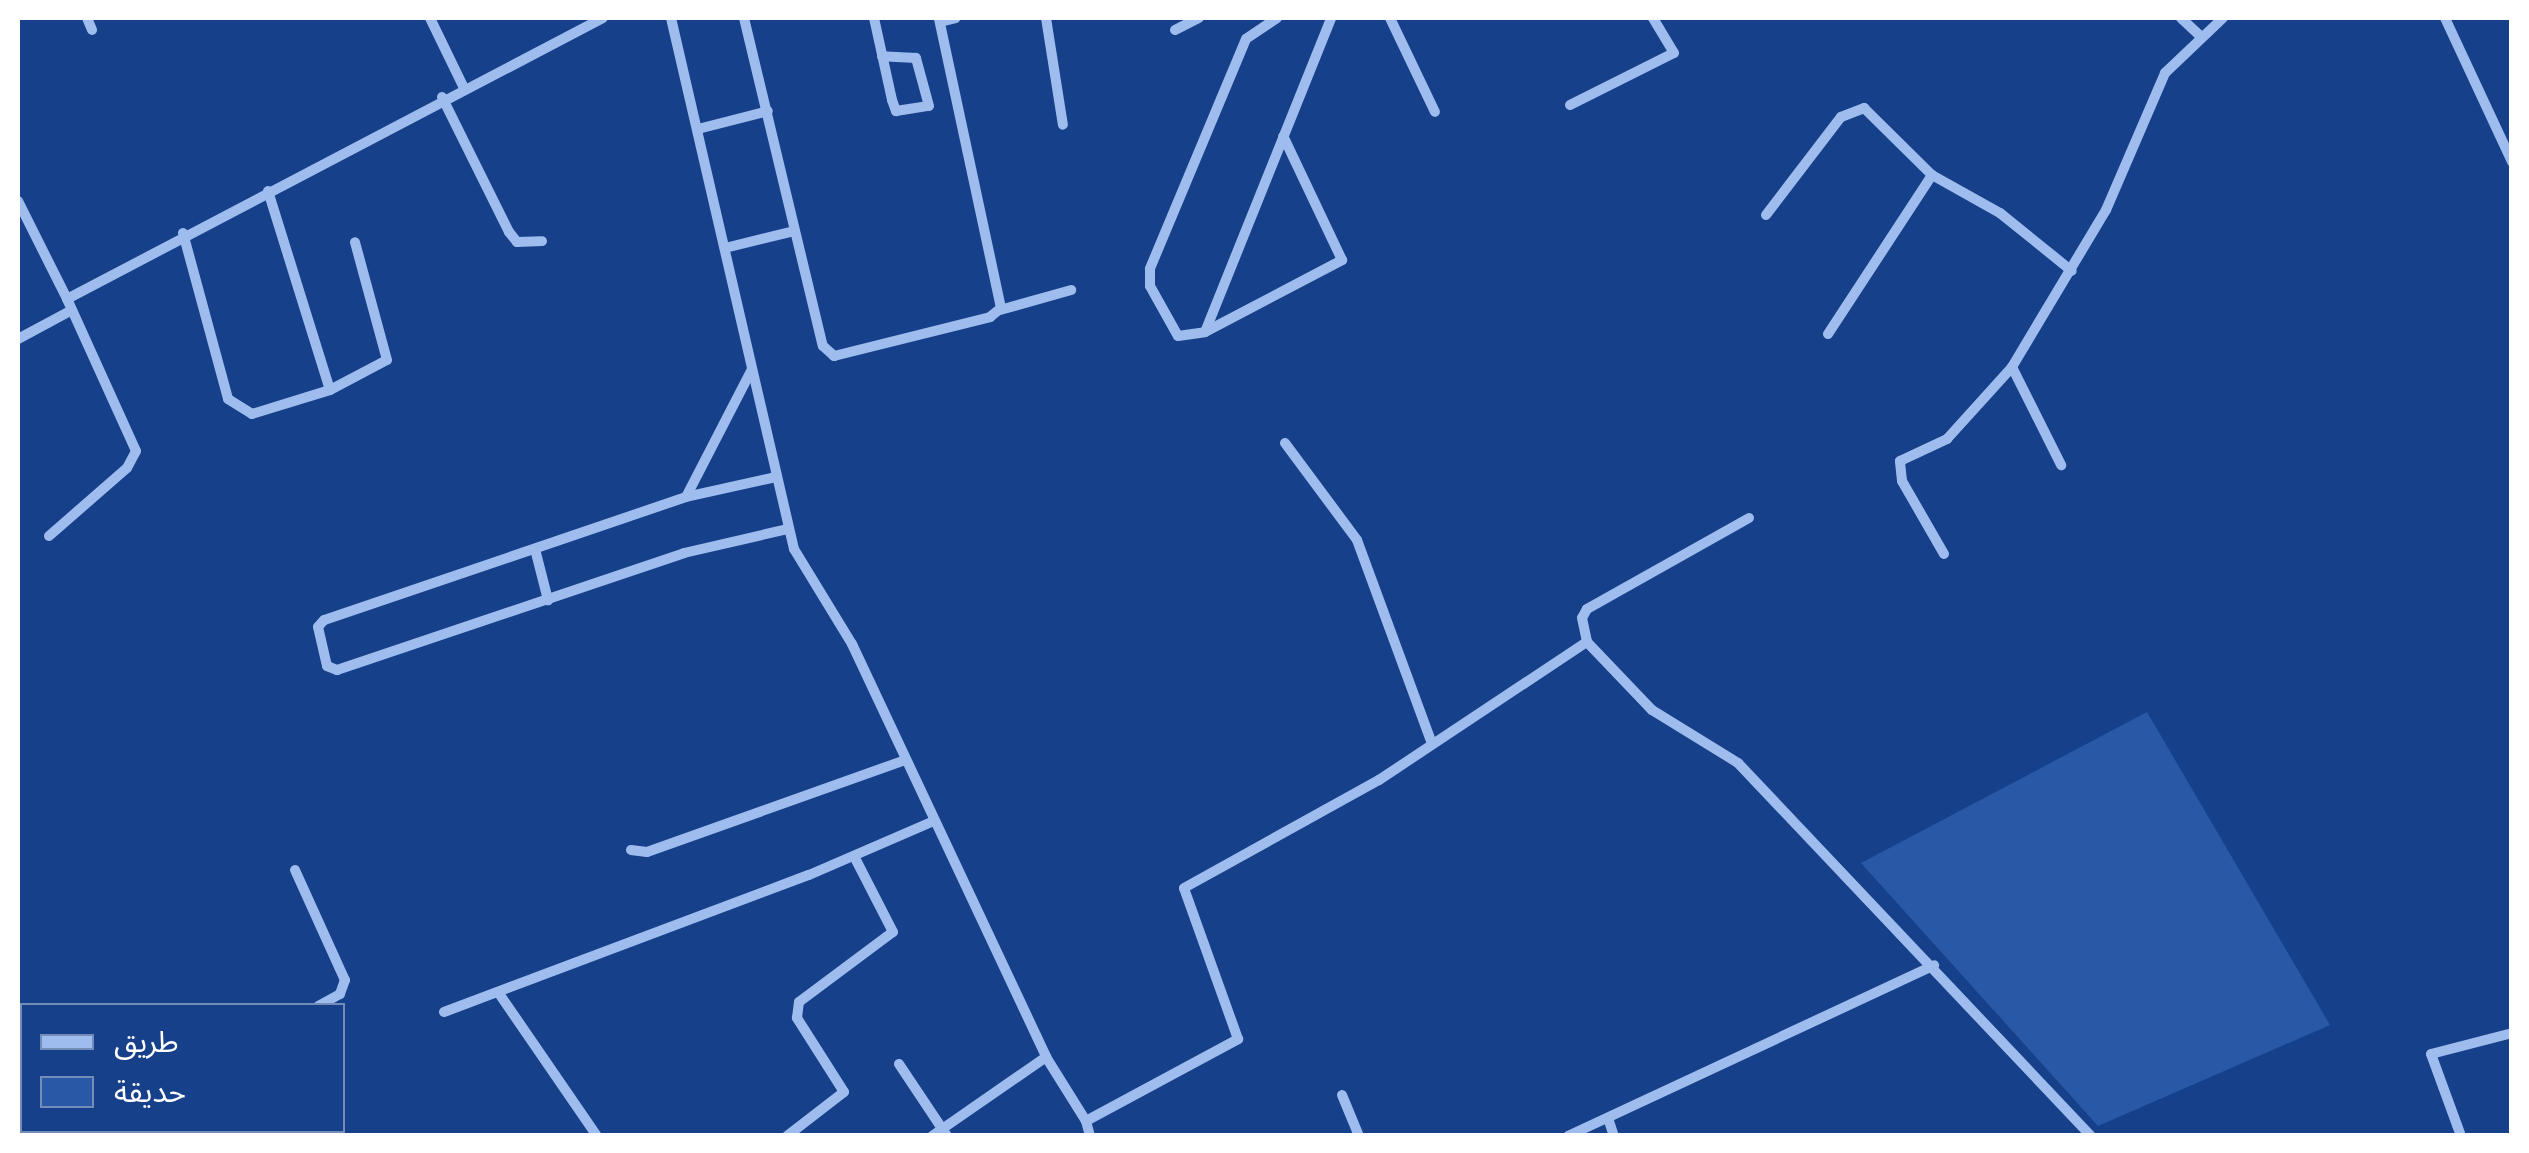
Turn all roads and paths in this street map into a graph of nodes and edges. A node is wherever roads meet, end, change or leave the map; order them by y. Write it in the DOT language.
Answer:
graph roads {
  1 [pos="87,18"];
  2 [pos="430,18"];
  3 [pos="604,18"];
  4 [pos="671,18"];
  5 [pos="744,18"];
  6 [pos="874,18"];
  7 [pos="956,18"];
  8 [pos="1046,18"];
  9 [pos="1198,18"];
  10 [pos="1277,18"];
  11 [pos="1331,18"];
  12 [pos="1390,18"];
  13 [pos="1653,18"];
  14 [pos="2181,18"];
  15 [pos="2222,18"];
  16 [pos="2445,18"];
  17 [pos="939,20"];
  18 [pos="92,30"];
  19 [pos="1175,30"];
  20 [pos="2200,36"];
  21 [pos="882,56"];
  22 [pos="463,86"];
  23 [pos="442,97"];
  24 [pos="1570,105"];
  25 [pos="768,111"];
  26 [pos="1435,112"];
  27 [pos="1063,126"];
  28 [pos="698,130"];
  29 [pos="1283,136"];
  30 [pos="2512,162"];
  31 [pos="1932,175"];
  32 [pos="268,191"];
  33 [pos="18,201"];
  34 [pos="1766,215"];
  35 [pos="794,231"];
  36 [pos="183,233"];
  37 [pos="355,242"];
  38 [pos="542,242"];
  39 [pos="724,248"];
  40 [pos="2072,271"];
  41 [pos="1072,290"];
  42 [pos="69,304"];
  43 [pos="1000,310"];
  44 [pos="1204,332"];
  45 [pos="1828,334"];
  46 [pos="18,339"];
  47 [pos="2012,366"];
  48 [pos="752,369"];
  49 [pos="330,390"];
  50 [pos="1285,443"];
  51 [pos="2061,464"];
  52 [pos="776,477"];
  53 [pos="686,498"];
  54 [pos="1749,518"];
  55 [pos="788,529"];
  56 [pos="50,536"];
  57 [pos="535,549"];
  58 [pos="1944,554"];
  59 [pos="548,600"];
  60 [pos="1587,642"];
  61 [pos="1431,742"];
  62 [pos="906,760"];
  63 [pos="934,821"];
  64 [pos="631,850"];
  65 [pos="854,856"];
  66 [pos="296,870"];
  67 [pos="1934,965"];
  68 [pos="498,992"];
  69 [pos="324,1003"];
  70 [pos="444,1012"];
  71 [pos="2512,1033"];
  72 [pos="1046,1058"];
  73 [pos="899,1064"];
  74 [pos="1342,1096"];
  75 [pos="1608,1118"];
  76 [pos="1086,1121"];
  77 [pos="940,1133"];
  78 [pos="597,1136"];
  79 [pos="786,1136"];
  80 [pos="1090,1136"];
  81 [pos="1359,1136"];
  82 [pos="1568,1136"];
  83 [pos="1614,1136"];
  84 [pos="2091,1136"];
  85 [pos="2462,1136"];
  1 -- 18 [label="street"];
  2 -- 22 [label="street"];
  3 -- 22 [label="street"];
  4 -- 28 [label="street"];
  5 -- 25 [label="street"];
  6 -- 21 [label="street"];
  7 -- 17 [label="street"];
  8 -- 27 [label="street"];
  9 -- 19 [label="street"];
  10 -- 44 [label="street"];
  11 -- 29 [label="street"];
  12 -- 26 [label="street"];
  13 -- 24 [label="street"];
  14 -- 20 [label="street"];
  15 -- 20 [label="street"];
  16 -- 30 [label="street"];
  17 -- 43 [label="street"];
  20 -- 40 [label="street"];
  21 -- 21 [label="street"];
  22 -- 23 [label="street"];
  23 -- 32 [label="street"];
  23 -- 38 [label="street"];
  25 -- 28 [label="street"];
  25 -- 35 [label="street"];
  28 -- 39 [label="street"];
  29 -- 44 [label="street"];
  29 -- 44 [label="street"];
  31 -- 34 [label="street"];
  31 -- 40 [label="street"];
  31 -- 45 [label="street"];
  32 -- 36 [label="street"];
  32 -- 49 [label="street"];
  33 -- 42 [label="street"];
  35 -- 39 [label="street"];
  35 -- 43 [label="street"];
  36 -- 42 [label="street"];
  36 -- 49 [label="street"];
  37 -- 49 [label="street"];
  39 -- 48 [label="street"];
  40 -- 47 [label="street"];
  41 -- 43 [label="street"];
  42 -- 46 [label="street"];
  42 -- 56 [label="street"];
  47 -- 51 [label="street"];
  47 -- 58 [label="street"];
  48 -- 52 [label="street"];
  48 -- 53 [label="street"];
  50 -- 61 [label="street"];
  52 -- 53 [label="street"];
  52 -- 55 [label="street"];
  53 -- 57 [label="street"];
  54 -- 60 [label="street"];
  55 -- 59 [label="street"];
  55 -- 62 [label="street"];
  57 -- 59 [label="street"];
  57 -- 59 [label="street"];
  60 -- 61 [label="street"];
  60 -- 67 [label="street"];
  61 -- 76 [label="street"];
  62 -- 63 [label="street"];
  62 -- 64 [label="street"];
  63 -- 65 [label="street"];
  63 -- 72 [label="street"];
  65 -- 68 [label="street"];
  65 -- 79 [label="street"];
  66 -- 69 [label="street"];
  67 -- 75 [label="street"];
  67 -- 84 [label="street"];
  68 -- 70 [label="street"];
  68 -- 78 [label="street"];
  71 -- 85 [label="street"];
  72 -- 76 [label="street"];
  72 -- 77 [label="street"];
  73 -- 77 [label="street"];
  74 -- 81 [label="street"];
  75 -- 82 [label="street"];
  75 -- 83 [label="street"];
  76 -- 80 [label="street"];
}
